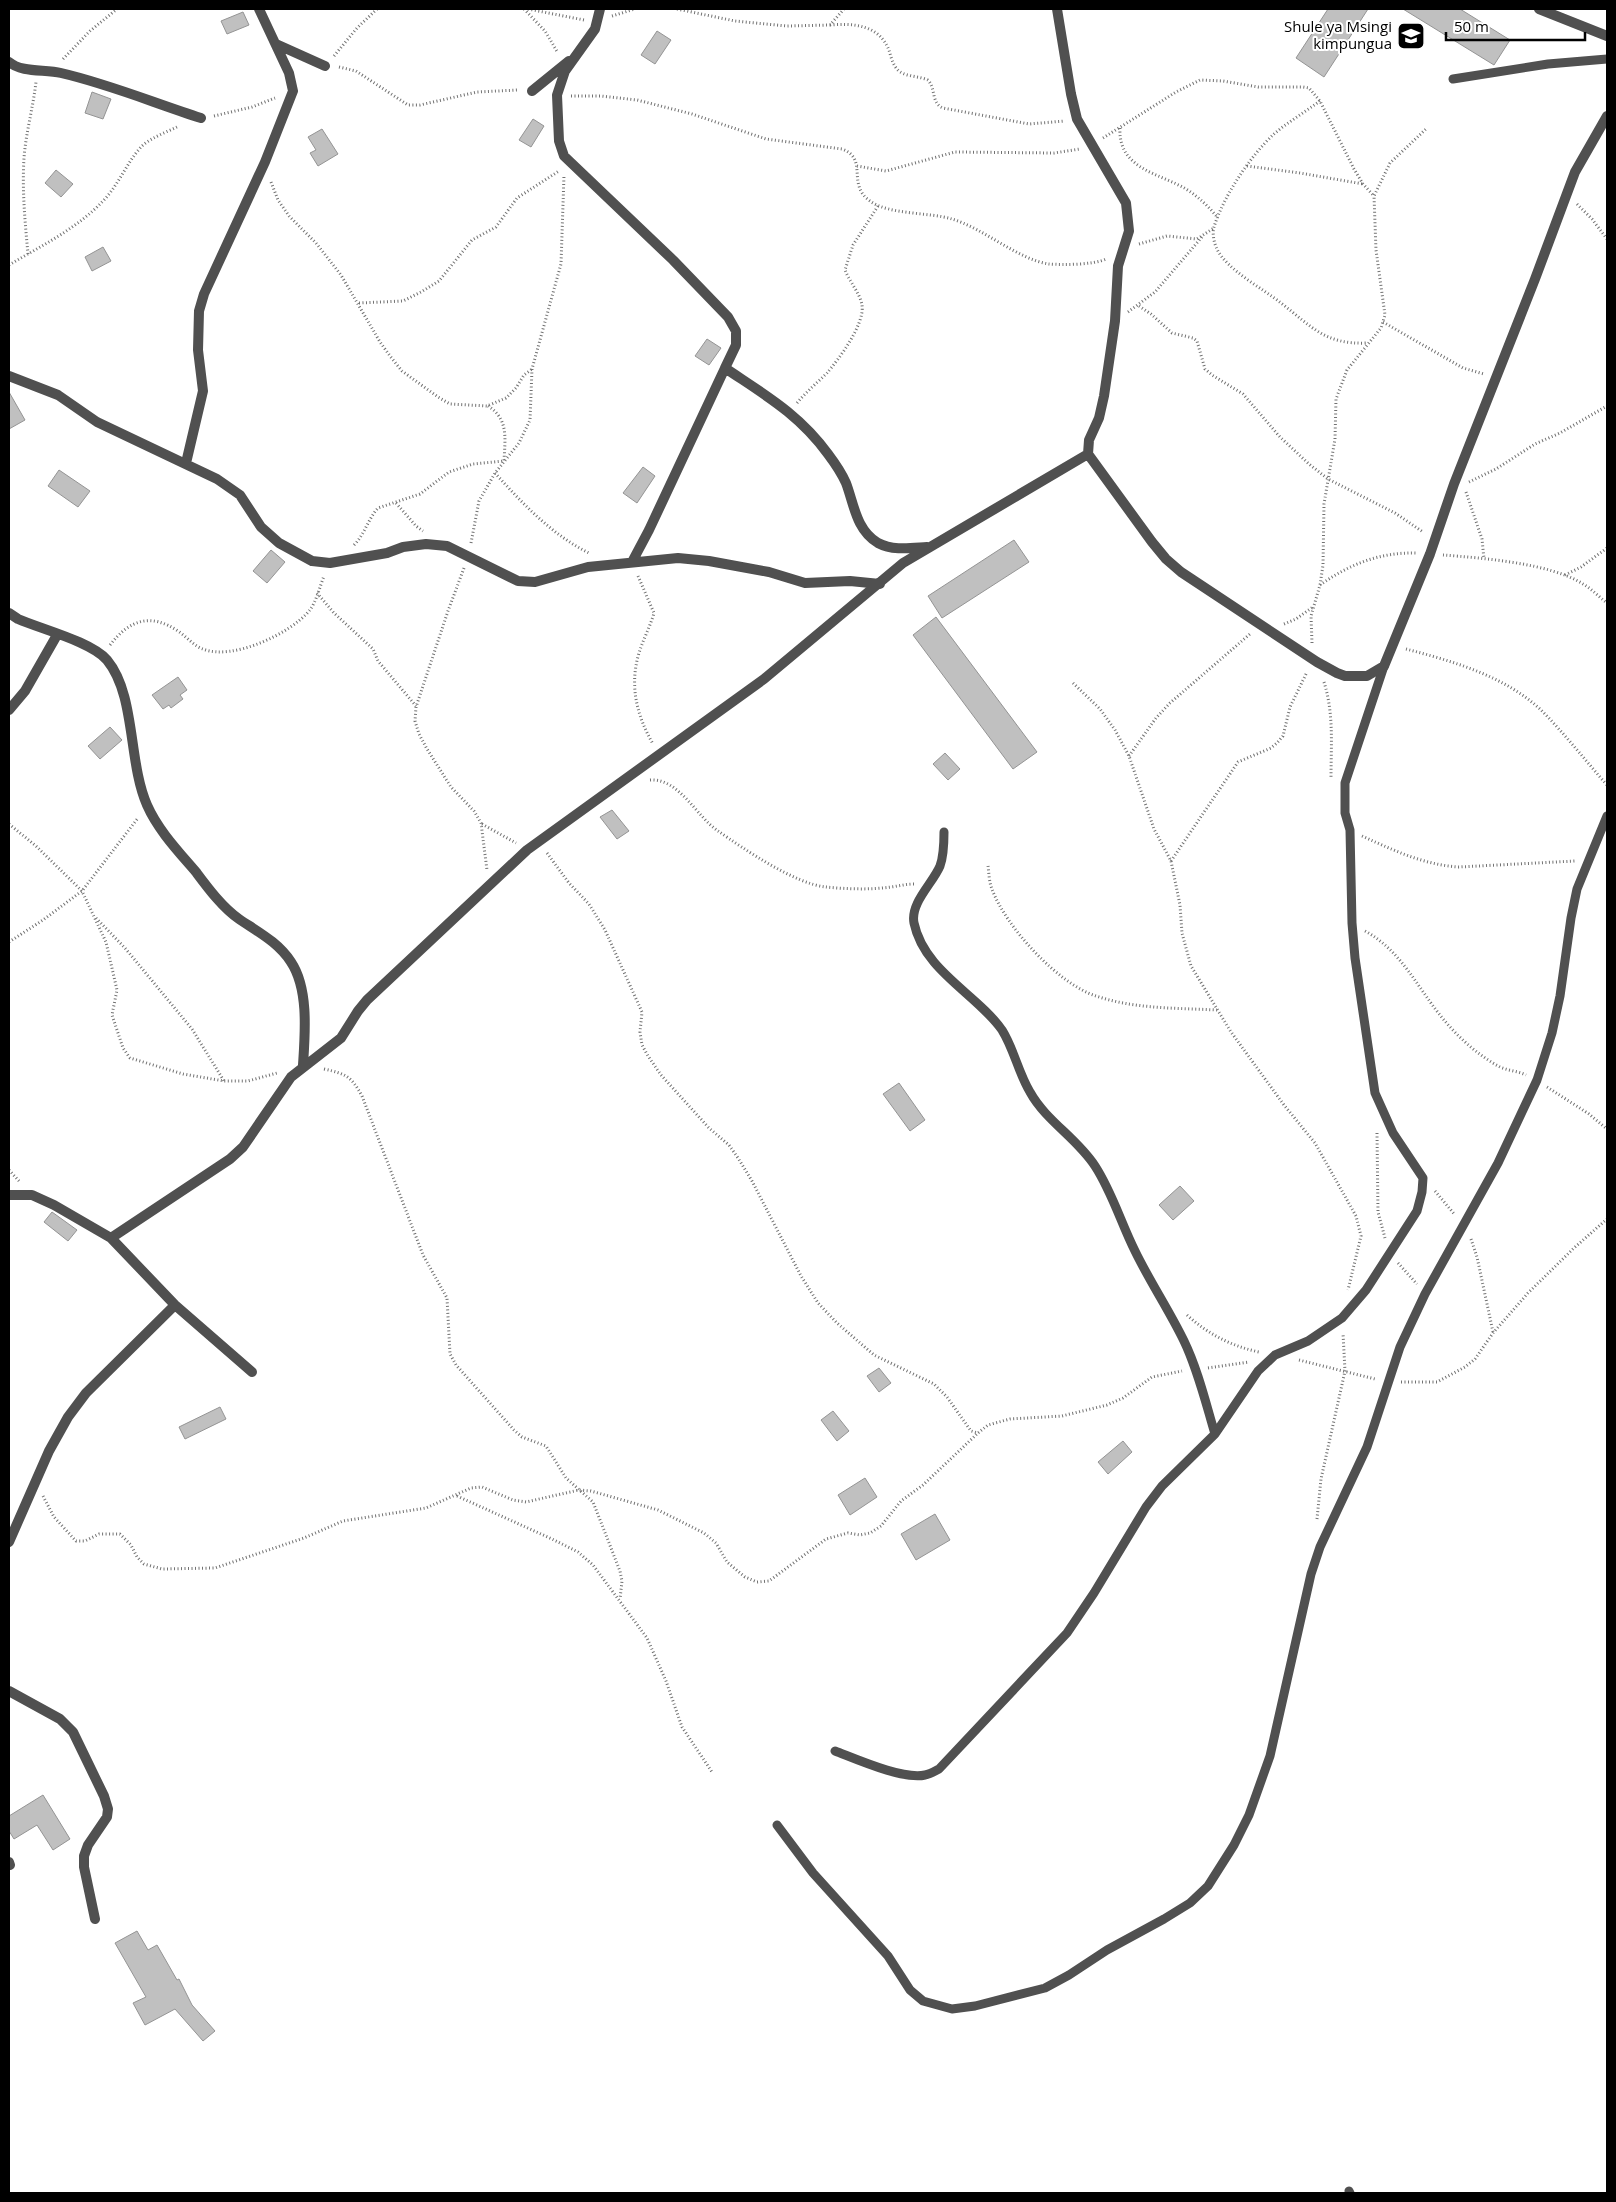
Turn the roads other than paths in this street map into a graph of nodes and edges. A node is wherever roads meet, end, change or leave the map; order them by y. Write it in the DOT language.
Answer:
graph roads {
  1 [pos="259,9"];
  2 [pos="600,9"];
  3 [pos="1057,9"];
  4 [pos="1539,9"];
  5 [pos="1607,36"];
  6 [pos="276,44"];
  7 [pos="572,59"];
  8 [pos="1607,59"];
  9 [pos="9,62"];
  10 [pos="325,66"];
  11 [pos="1453,79"];
  12 [pos="532,91"];
  13 [pos="1607,116"];
  14 [pos="201,118"];
  15 [pos="725,368"];
  16 [pos="9,376"];
  17 [pos="1088,454"];
  18 [pos="186,463"];
  19 [pos="930,546"];
  20 [pos="632,562"];
  21 [pos="880,584"];
  22 [pos="9,613"];
  23 [pos="57,635"];
  24 [pos="1384,666"];
  25 [pos="9,710"];
  26 [pos="1607,816"];
  27 [pos="944,832"];
  28 [pos="303,1065"];
  29 [pos="9,1195"];
  30 [pos="111,1238"];
  31 [pos="175,1305"];
  32 [pos="252,1372"];
  33 [pos="1215,1434"];
  34 [pos="9,1542"];
  35 [pos="9,1691"];
  36 [pos="835,1751"];
  37 [pos="777,1824"];
  38 [pos="95,1919"];
  1 -- 6 [label="street"];
  2 -- 7 [label="street"];
  3 -- 17 [label="street"];
  4 -- 5 [label="street"];
  6 -- 10 [label="street"];
  6 -- 18 [label="street"];
  7 -- 12 [label="street"];
  7 -- 15 [label="street"];
  8 -- 11 [label="lane"];
  9 -- 14 [label="street"];
  13 -- 24 [label="street"];
  15 -- 19 [label="street"];
  15 -- 20 [label="street"];
  16 -- 18 [label="street"];
  17 -- 19 [label="street"];
  17 -- 24 [label="street"];
  18 -- 20 [label="street"];
  19 -- 21 [label="street"];
  20 -- 21 [label="street"];
  21 -- 28 [label="street"];
  22 -- 23 [label="street"];
  23 -- 25 [label="street"];
  23 -- 28 [label="street"];
  24 -- 33 [label="lane"];
  26 -- 37 [label="lane"];
  27 -- 33 [label="lane"];
  28 -- 30 [label="street"];
  29 -- 30 [label="street"];
  30 -- 31 [label="street"];
  31 -- 32 [label="street"];
  31 -- 34 [label="street"];
  33 -- 36 [label="lane"];
  35 -- 38 [label="street"];
}
